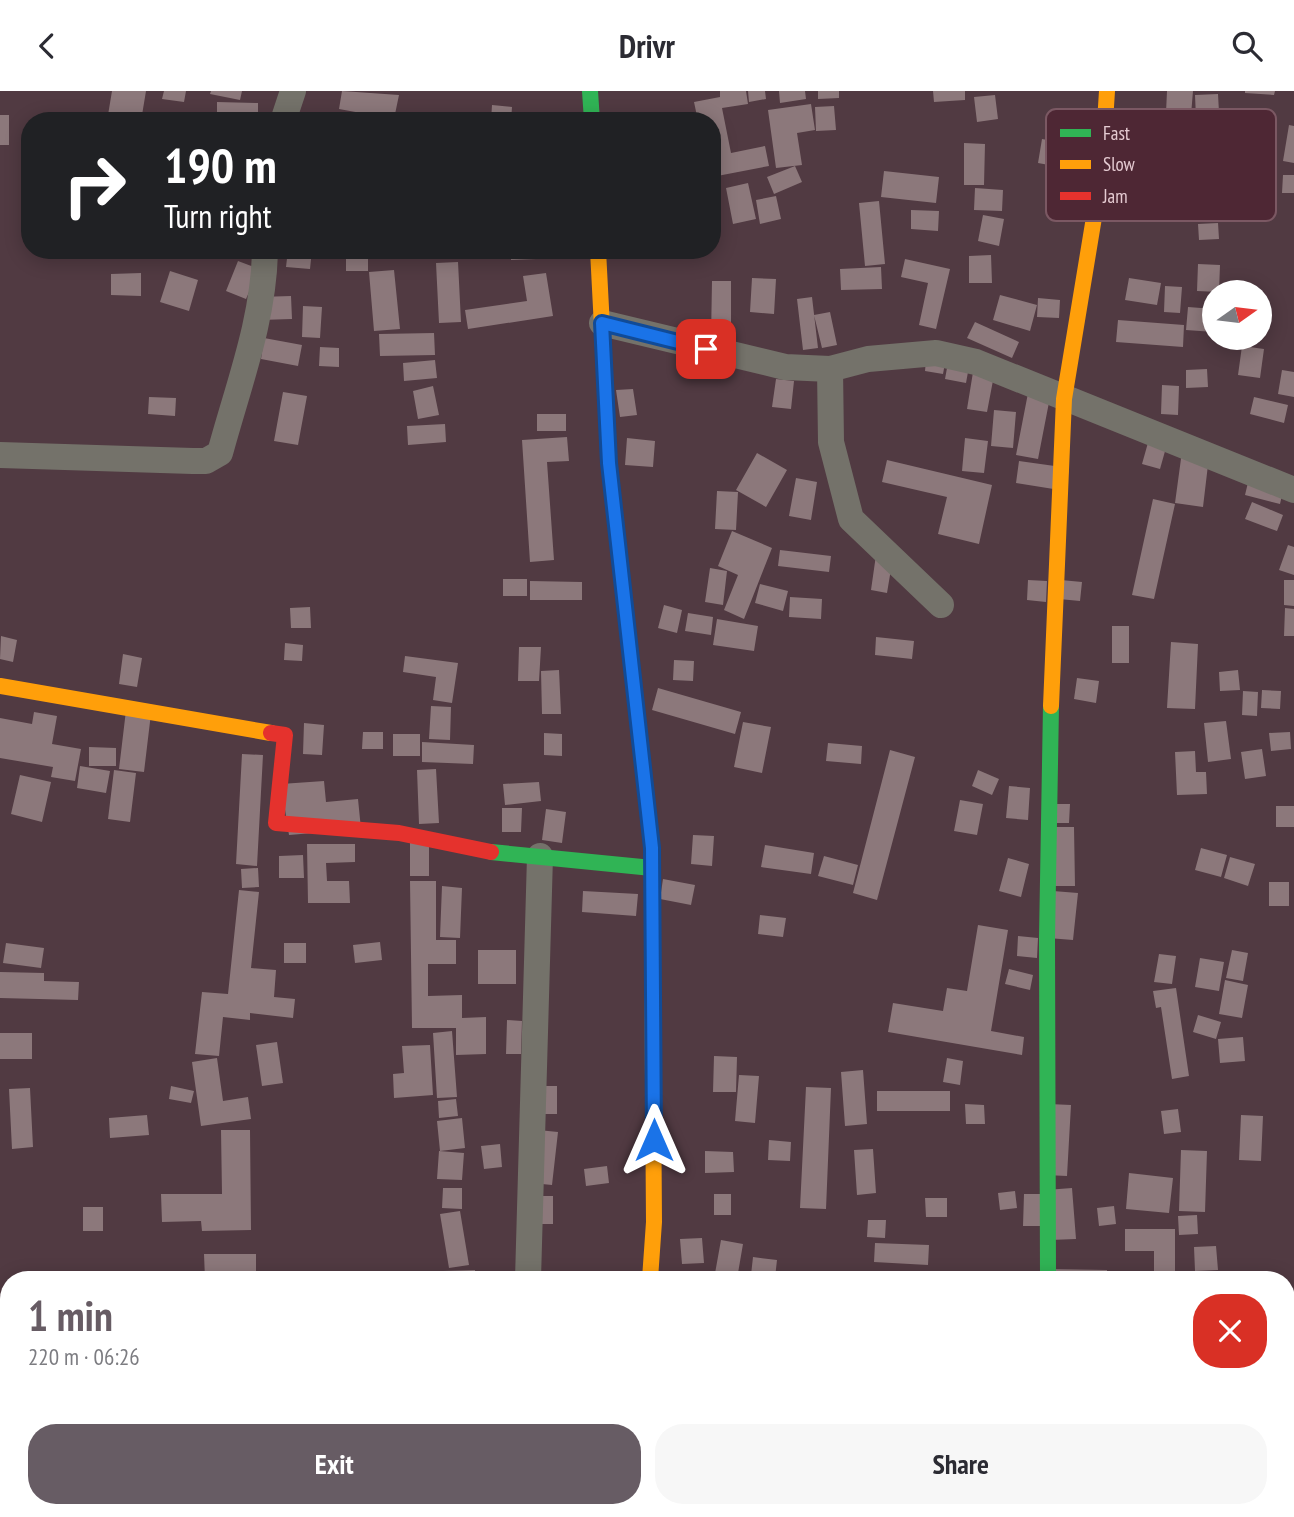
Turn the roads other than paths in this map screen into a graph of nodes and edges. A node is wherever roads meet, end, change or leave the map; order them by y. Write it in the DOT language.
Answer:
graph roads {
  1 [pos="293,91"];
  2 [pos="590,91"];
  3 [pos="1107,91"];
  4 [pos="1107,109"];
  5 [pos="286,112"];
  6 [pos="591,112"];
  7 [pos="1094,221"];
  8 [pos="265,259"];
  9 [pos="598,259"];
  10 [pos="602,323"];
  11 [pos="830,369"];
  12 [pos="1065,397"];
  13 [pos="0,455"];
  14 [pos="1294,490"];
  15 [pos="941,605"];
  16 [pos="2,695"];
  17 [pos="540,856"];
  18 [pos="652,868"];
  19 [pos="528,1271"];
  20 [pos="651,1271"];
  21 [pos="1048,1271"];
  1 -- 5 [label="street"];
  2 -- 6 [label="street"];
  3 -- 4 [label="street"];
  7 -- 12 [label="street"];
  8 -- 13 [label="street"];
  9 -- 10 [label="street"];
  10 -- 11 [label="street"];
  10 -- 18 [label="street"];
  11 -- 12 [label="street"];
  11 -- 15 [label="street"];
  12 -- 14 [label="street"];
  12 -- 21 [label="street"];
  16 -- 17 [label="street"];
  17 -- 18 [label="street"];
  17 -- 19 [label="street"];
  18 -- 20 [label="street"];
}
